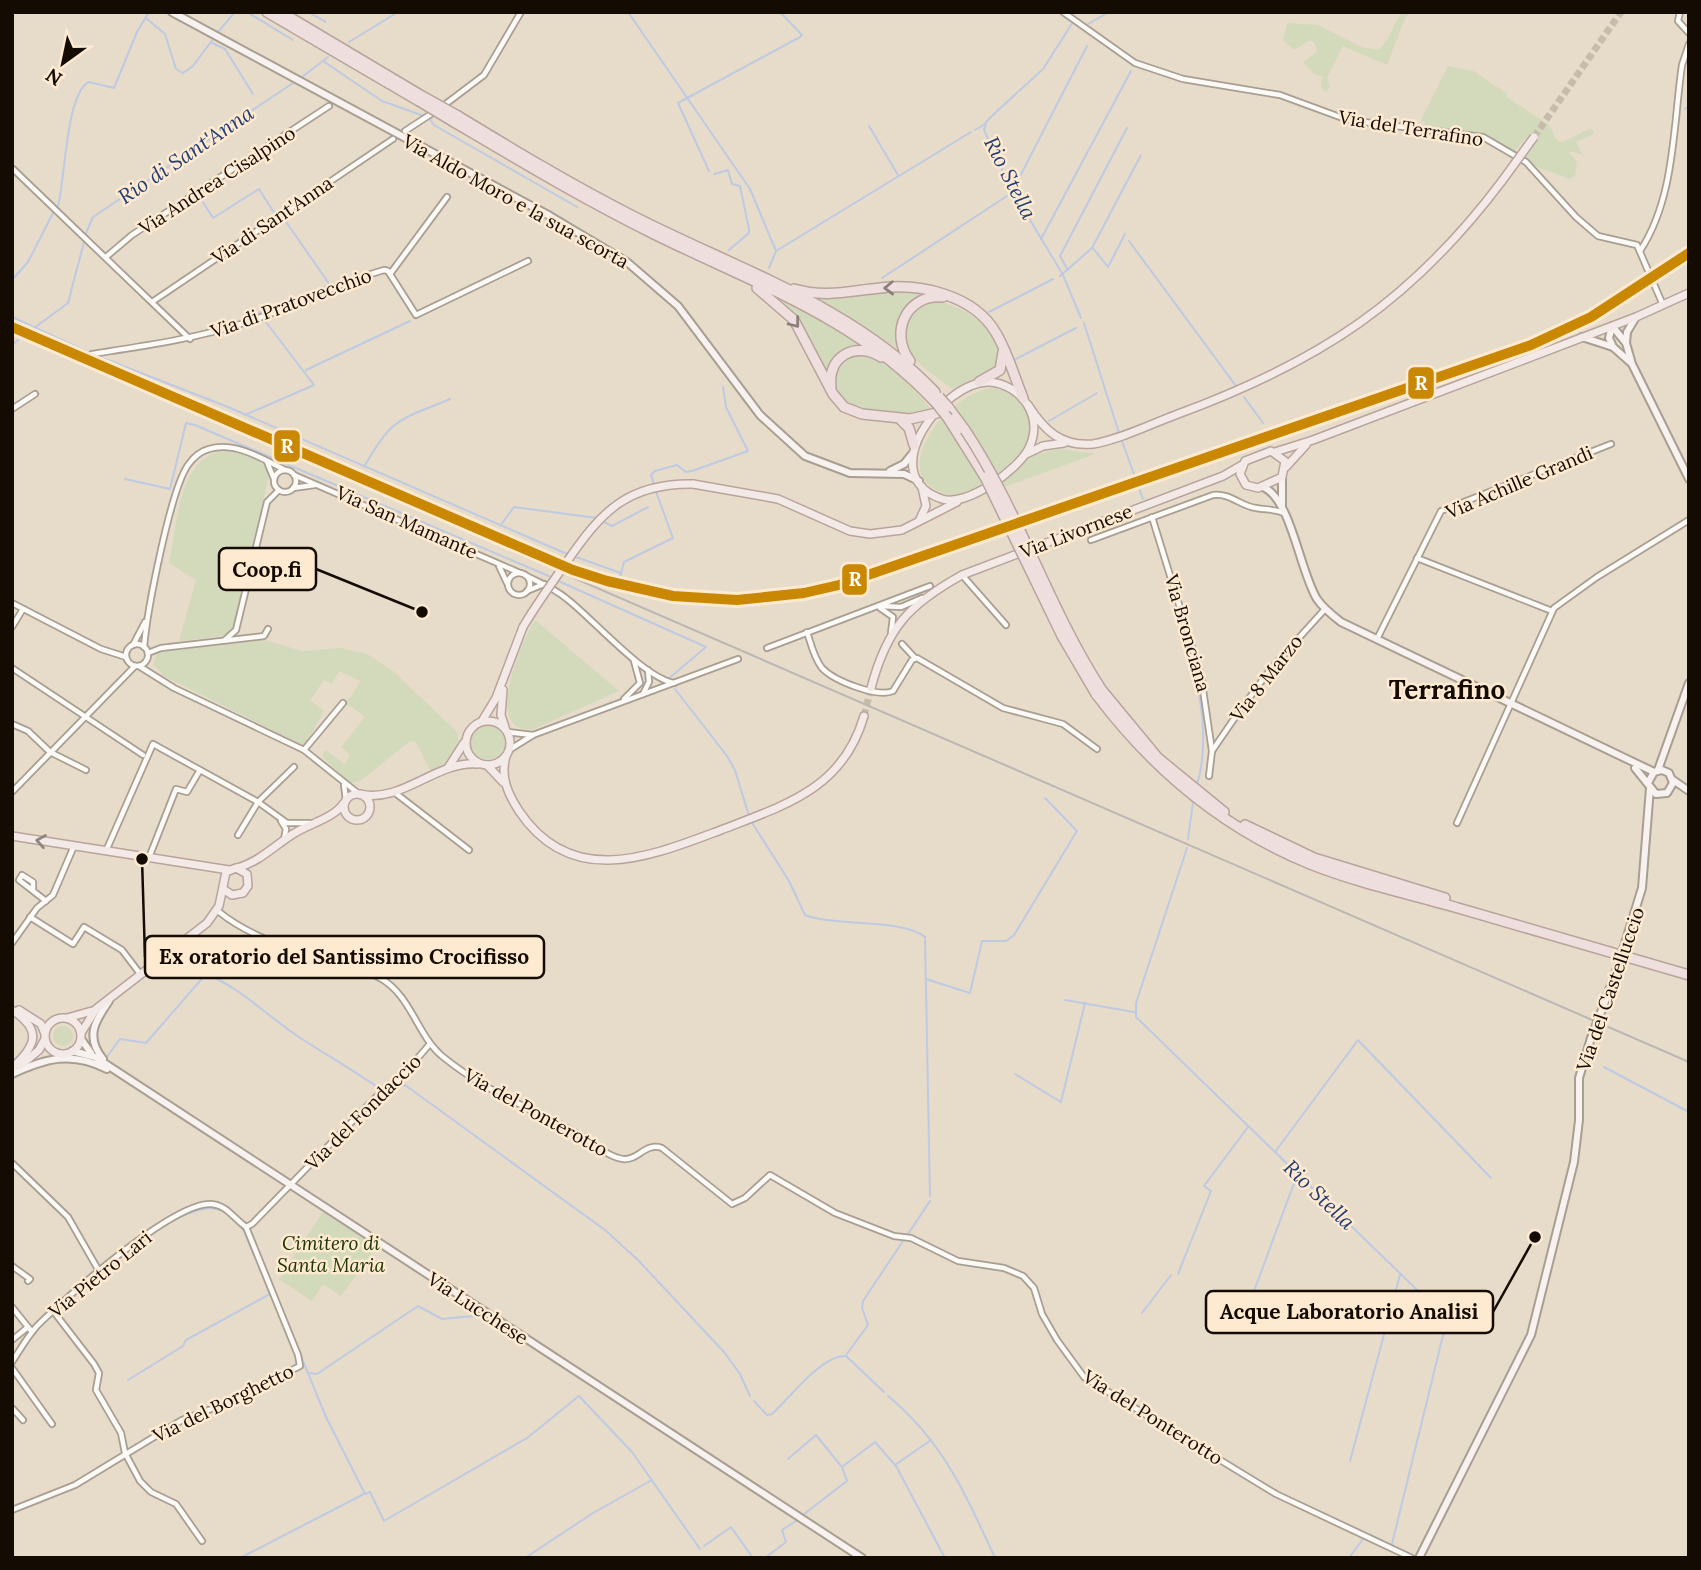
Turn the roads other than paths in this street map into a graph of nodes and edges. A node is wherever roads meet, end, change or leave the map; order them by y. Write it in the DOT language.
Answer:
graph roads {
  1 [pos="172,12"];
  2 [pos="267,12"];
  3 [pos="281,12"];
  4 [pos="521,12"];
  5 [pos="1063,12"];
  6 [pos="1680,12"];
  7 [pos="1689,33"];
  8 [pos="1689,44"];
  9 [pos="421,98"];
  10 [pos="447,103"];
  11 [pos="329,106"];
  12 [pos="428,116"];
  13 [pos="456,119"];
  14 [pos="405,131"];
  15 [pos="1534,137"];
  16 [pos="393,139"];
  17 [pos="12,168"];
  18 [pos="447,197"];
  19 [pos="1640,251"];
  20 [pos="106,257"];
  21 [pos="528,261"];
  22 [pos="723,267"];
  23 [pos="749,272"];
  24 [pos="390,274"];
  25 [pos="1689,293"];
  26 [pos="955,299"];
  27 [pos="152,302"];
  28 [pos="1663,305"];
  29 [pos="1636,317"];
  30 [pos="1612,326"];
  31 [pos="1582,337"];
  32 [pos="190,338"];
  33 [pos="1626,343"];
  34 [pos="1001,344"];
  35 [pos="1614,348"];
  36 [pos="92,354"];
  37 [pos="1632,364"];
  38 [pos="979,382"];
  39 [pos="918,384"];
  40 [pos="832,392"];
  41 [pos="35,394"];
  42 [pos="937,401"];
  43 [pos="1026,401"];
  44 [pos="12,409"];
  45 [pos="892,416"];
  46 [pos="1313,440"];
  47 [pos="1071,443"];
  48 [pos="1611,443"];
  49 [pos="913,449"];
  50 [pos="1275,452"];
  51 [pos="1022,456"];
  52 [pos="267,461"];
  53 [pos="1242,465"];
  54 [pos="1286,468"];
  55 [pos="285,470"];
  56 [pos="887,473"];
  57 [pos="294,475"];
  58 [pos="1223,476"];
  59 [pos="1282,477"];
  60 [pos="274,479"];
  61 [pos="1689,479"];
  62 [pos="1243,481"];
  63 [pos="920,482"];
  64 [pos="316,485"];
  65 [pos="1263,487"];
  66 [pos="293,488"];
  67 [pos="279,490"];
  68 [pos="1276,498"];
  69 [pos="961,500"];
  70 [pos="1270,508"];
  71 [pos="1283,510"];
  72 [pos="1152,517"];
  73 [pos="1689,520"];
  74 [pos="917,522"];
  75 [pos="1091,540"];
  76 [pos="1417,558"];
  77 [pos="496,562"];
  78 [pos="522,574"];
  79 [pos="962,575"];
  80 [pos="545,584"];
  81 [pos="508,586"];
  82 [pos="928,591"];
  83 [pos="526,592"];
  84 [pos="12,603"];
  85 [pos="876,607"];
  86 [pos="23,609"];
  87 [pos="1325,609"];
  88 [pos="1552,611"];
  89 [pos="147,618"];
  90 [pos="1006,625"];
  91 [pos="12,627"];
  92 [pos="268,629"];
  93 [pos="807,632"];
  94 [pos="890,636"];
  95 [pos="1377,639"];
  96 [pos="225,640"];
  97 [pos="902,644"];
  98 [pos="131,646"];
  99 [pos="144,647"];
  100 [pos="767,648"];
  101 [pos="110,653"];
  102 [pos="147,656"];
  103 [pos="632,657"];
  104 [pos="915,658"];
  105 [pos="127,659"];
  106 [pos="738,660"];
  107 [pos="137,666"];
  108 [pos="12,668"];
  109 [pos="648,669"];
  110 [pos="125,674"];
  111 [pos="504,675"];
  112 [pos="157,677"];
  113 [pos="675,683"];
  114 [pos="1689,683"];
  115 [pos="871,688"];
  116 [pos="1098,692"];
  117 [pos="643,694"];
  118 [pos="343,704"];
  119 [pos="616,704"];
  120 [pos="1510,704"];
  121 [pos="864,716"];
  122 [pos="86,718"];
  123 [pos="482,721"];
  124 [pos="12,724"];
  125 [pos="506,730"];
  126 [pos="533,735"];
  127 [pos="466,739"];
  128 [pos="1097,749"];
  129 [pos="304,750"];
  130 [pos="1212,751"];
  131 [pos="1667,751"];
  132 [pos="50,752"];
  133 [pos="507,753"];
  134 [pos="143,755"];
  135 [pos="1629,762"];
  136 [pos="485,765"];
  137 [pos="294,767"];
  138 [pos="86,770"];
  139 [pos="200,770"];
  140 [pos="445,771"];
  141 [pos="1656,771"];
  142 [pos="1209,776"];
  143 [pos="1671,777"];
  144 [pos="340,778"];
  145 [pos="1649,784"];
  146 [pos="505,785"];
  147 [pos="12,792"];
  148 [pos="394,792"];
  149 [pos="1667,792"];
  150 [pos="1689,792"];
  151 [pos="359,794"];
  152 [pos="384,795"];
  153 [pos="258,802"];
  154 [pos="345,802"];
  155 [pos="1650,808"];
  156 [pos="369,811"];
  157 [pos="329,817"];
  158 [pos="351,818"];
  159 [pos="281,820"];
  160 [pos="316,822"];
  161 [pos="1457,823"];
  162 [pos="238,835"];
  163 [pos="12,836"];
  164 [pos="283,841"];
  165 [pos="74,846"];
  166 [pos="469,850"];
  167 [pos="105,852"];
  168 [pos="150,855"];
  169 [pos="264,855"];
  170 [pos="233,869"];
  171 [pos="249,882"];
  172 [pos="223,889"];
  173 [pos="33,890"];
  174 [pos="235,896"];
  175 [pos="46,901"];
  176 [pos="216,912"];
  177 [pos="30,917"];
  178 [pos="13,940"];
  179 [pos="1689,969"];
  180 [pos="141,975"];
  181 [pos="1689,975"];
  182 [pos="111,998"];
  183 [pos="12,1008"];
  184 [pos="96,1009"];
  185 [pos="67,1018"];
  186 [pos="45,1036"];
  187 [pos="81,1036"];
  188 [pos="429,1045"];
  189 [pos="72,1051"];
  190 [pos="55,1052"];
  191 [pos="95,1057"];
  192 [pos="27,1061"];
  193 [pos="12,1071"];
  194 [pos="117,1072"];
  195 [pos="133,1082"];
  196 [pos="12,1163"];
  197 [pos="291,1186"];
  198 [pos="246,1227"];
  199 [pos="12,1266"];
  200 [pos="99,1270"];
  201 [pos="28,1281"];
  202 [pos="12,1307"];
  203 [pos="54,1312"];
  204 [pos="30,1329"];
  205 [pos="12,1341"];
  206 [pos="19,1351"];
  207 [pos="12,1362"];
  208 [pos="12,1368"];
  209 [pos="12,1408"];
  210 [pos="23,1420"];
  211 [pos="52,1424"];
  212 [pos="125,1453"];
  213 [pos="12,1510"];
  214 [pos="202,1541"];
  215 [pos="862,1558"];
  216 [pos="1412,1558"];
  217 [pos="1419,1558"];
  1 -- 56 [label="main road, Via Aldo Moro e la sua scorta"];
  2 -- 9 [label="highway"];
  3 -- 9 [label="highway"];
  4 -- 10 [label="street"];
  5 -- 19 [label="street, Via del Terrafino"];
  6 -- 7 [label="street"];
  8 -- 19 [label="street"];
  9 -- 13 [label="highway, bridge"];
  11 -- 20 [label="street, Via Andrea Cisalpino"];
  12 -- 14 [label="street"];
  13 -- 22 [label="highway"];
  13 -- 23 [label="highway"];
  15 -- 47 [label="main road, bridge"];
  16 -- 27 [label="street, Via di Sant'Anna"];
  17 -- 20 [label="street"];
  18 -- 24 [label="street, Via di Pratovecchio"];
  19 -- 28 [label="street"];
  20 -- 27 [label="street"];
  21 -- 24 [label="street, Via di Pratovecchio"];
  22 -- 39 [label="highway"];
  22 -- 40 [label="highway, one-way"];
  26 -- 23 [label="highway, one-way"];
  23 -- 42 [label="highway"];
  24 -- 32 [label="street, Via di Pratovecchio"];
  25 -- 28 [label="main road, Via Livornese"];
  26 -- 34 [label="highway"];
  26 -- 42 [label="highway"];
  27 -- 32 [label="street"];
  28 -- 29 [label="main road, Via Livornese"];
  29 -- 30 [label="main road, Via Livornese"];
  29 -- 33 [label="main road"];
  30 -- 31 [label="main road, Via Livornese"];
  30 -- 33 [label="main road"];
  30 -- 35 [label="main road"];
  31 -- 35 [label="main road"];
  31 -- 46 [label="main road, Via Livornese"];
  32 -- 36 [label="street, Via di Pratovecchio"];
  33 -- 37 [label="main road"];
  34 -- 38 [label="highway"];
  34 -- 43 [label="highway"];
  35 -- 37 [label="main road"];
  37 -- 61 [label="main road"];
  38 -- 42 [label="main road"];
  38 -- 43 [label="main road"];
  39 -- 40 [label="highway"];
  39 -- 42 [label="highway"];
  40 -- 45 [label="highway"];
  41 -- 44 [label="street"];
  42 -- 45 [label="highway"];
  42 -- 49 [label="main road"];
  42 -- 116 [label="highway, bridge"];
  42 -- 116 [label="highway, bridge"];
  43 -- 47 [label="main road"];
  43 -- 51 [label="main road"];
  45 -- 49 [label="highway"];
  46 -- 50 [label="main road, Via Livornese"];
  46 -- 54 [label="main road, Via Livornese"];
  47 -- 51 [label="main road"];
  48 -- 76 [label="street, Via Achille Grandi"];
  49 -- 56 [label="main road"];
  49 -- 63 [label="main road"];
  50 -- 53 [label="main road, Via Livornese"];
  50 -- 54 [label="main road"];
  51 -- 69 [label="main road"];
  52 -- 55 [label="street"];
  52 -- 60 [label="street"];
  52 -- 89 [label="street"];
  53 -- 58 [label="main road, Via Livornese"];
  53 -- 62 [label="main road"];
  54 -- 59 [label="main road, Via Livornese"];
  55 -- 57 [label="street"];
  55 -- 60 [label="street"];
  56 -- 63 [label="main road, Via Aldo Moro e la sua scorta"];
  57 -- 64 [label="street, Via San Mamante"];
  57 -- 66 [label="street"];
  58 -- 62 [label="main road"];
  58 -- 79 [label="main road, Via Livornese"];
  59 -- 65 [label="main road"];
  59 -- 71 [label="main road"];
  60 -- 67 [label="street"];
  62 -- 65 [label="main road"];
  63 -- 69 [label="main road"];
  63 -- 74 [label="main road"];
  64 -- 66 [label="street"];
  64 -- 77 [label="street, Via San Mamante"];
  65 -- 68 [label="main road"];
  66 -- 67 [label="street"];
  67 -- 96 [label="street"];
  68 -- 70 [label="street"];
  68 -- 71 [label="main road"];
  69 -- 74 [label="main road"];
  70 -- 71 [label="street"];
  70 -- 72 [label="street"];
  71 -- 87 [label="main road"];
  72 -- 75 [label="street"];
  72 -- 130 [label="street, Via Bronciana"];
  73 -- 88 [label="street"];
  74 -- 111 [label="main road, bridge"];
  76 -- 88 [label="street"];
  76 -- 95 [label="street, Via Achille Grandi"];
  77 -- 78 [label="street, Via San Mamante"];
  77 -- 81 [label="street, Via San Mamante"];
  78 -- 80 [label="street, Via San Mamante"];
  78 -- 81 [label="street"];
  78 -- 83 [label="street"];
  79 -- 82 [label="main road, Via Livornese"];
  79 -- 90 [label="street"];
  80 -- 83 [label="street"];
  80 -- 103 [label="street"];
  81 -- 83 [label="street"];
  82 -- 85 [label="street, Via Livornese"];
  82 -- 85 [label="street, Via Livornese"];
  82 -- 94 [label="main road"];
  84 -- 86 [label="street"];
  85 -- 93 [label="street, Via Livornese"];
  85 -- 94 [label="street"];
  86 -- 91 [label="street"];
  86 -- 101 [label="street"];
  87 -- 95 [label="main road"];
  87 -- 130 [label="street, Via 8 Marzo"];
  88 -- 120 [label="street"];
  89 -- 98 [label="street"];
  89 -- 99 [label="street"];
  92 -- 96 [label="street"];
  93 -- 100 [label="street, Via Livornese"];
  93 -- 104 [label="street"];
  94 -- 115 [label="main road"];
  95 -- 120 [label="main road"];
  96 -- 102 [label="street"];
  97 -- 104 [label="street"];
  98 -- 99 [label="street"];
  98 -- 101 [label="street"];
  98 -- 105 [label="street"];
  99 -- 102 [label="street"];
  101 -- 105 [label="street"];
  102 -- 107 [label="street"];
  102 -- 112 [label="street"];
  103 -- 109 [label="street"];
  103 -- 119 [label="street"];
  104 -- 128 [label="street"];
  105 -- 107 [label="street"];
  105 -- 110 [label="street"];
  106 -- 113 [label="street"];
  107 -- 110 [label="street"];
  107 -- 112 [label="street"];
  108 -- 122 [label="street"];
  109 -- 113 [label="street"];
  109 -- 117 [label="street"];
  110 -- 122 [label="street"];
  111 -- 123 [label="main road"];
  111 -- 125 [label="main road"];
  112 -- 129 [label="street"];
  113 -- 117 [label="street"];
  114 -- 131 [label="main road"];
  116 -- 179 [label="highway"];
  116 -- 181 [label="highway"];
  117 -- 119 [label="street"];
  118 -- 129 [label="street"];
  119 -- 126 [label="street"];
  120 -- 135 [label="main road"];
  120 -- 161 [label="street"];
  121 -- 146 [label="main road"];
  122 -- 132 [label="street"];
  122 -- 134 [label="street"];
  123 -- 125 [label="main road"];
  123 -- 127 [label="main road"];
  124 -- 132 [label="street"];
  125 -- 126 [label="street"];
  125 -- 133 [label="main road"];
  126 -- 133 [label="street"];
  127 -- 136 [label="main road"];
  127 -- 140 [label="main road"];
  129 -- 144 [label="street"];
  130 -- 142 [label="street"];
  131 -- 141 [label="main road"];
  131 -- 143 [label="main road"];
  132 -- 138 [label="street"];
  132 -- 147 [label="street"];
  133 -- 136 [label="main road"];
  133 -- 146 [label="main road"];
  135 -- 141 [label="main road"];
  135 -- 145 [label="main road"];
  136 -- 140 [label="main road"];
  136 -- 146 [label="main road"];
  137 -- 153 [label="street"];
  139 -- 153 [label="street"];
  139 -- 167 [label="street"];
  139 -- 168 [label="street"];
  140 -- 148 [label="main road"];
  141 -- 143 [label="main road"];
  141 -- 145 [label="main road"];
  143 -- 149 [label="main road"];
  143 -- 150 [label="main road"];
  144 -- 151 [label="street"];
  144 -- 154 [label="street"];
  145 -- 149 [label="main road"];
  145 -- 155 [label="main road, Via del Castelluccio"];
  148 -- 152 [label="main road"];
  148 -- 166 [label="street"];
  149 -- 150 [label="main road"];
  149 -- 155 [label="main road"];
  151 -- 152 [label="main road"];
  151 -- 154 [label="main road"];
  151 -- 156 [label="main road"];
  152 -- 156 [label="main road"];
  153 -- 159 [label="street"];
  153 -- 162 [label="street"];
  154 -- 157 [label="main road"];
  154 -- 158 [label="main road"];
  155 -- 217 [label="main road, Via del Castelluccio, bridge"];
  156 -- 158 [label="main road"];
  157 -- 158 [label="main road"];
  157 -- 160 [label="main road"];
  159 -- 160 [label="street"];
  159 -- 164 [label="street"];
  160 -- 164 [label="main road"];
  165 -- 163 [label="main road, one-way"];
  164 -- 169 [label="main road"];
  165 -- 167 [label="main road"];
  165 -- 175 [label="street"];
  167 -- 168 [label="main road"];
  168 -- 170 [label="main road"];
  169 -- 170 [label="main road"];
  169 -- 171 [label="main road"];
  170 -- 171 [label="main road"];
  170 -- 172 [label="main road"];
  171 -- 174 [label="main road"];
  172 -- 174 [label="main road"];
  172 -- 176 [label="main road"];
  173 -- 175 [label="street"];
  174 -- 176 [label="main road"];
  175 -- 177 [label="street"];
  176 -- 180 [label="main road"];
  176 -- 188 [label="street, Via del Fondaccio"];
  177 -- 178 [label="street"];
  177 -- 180 [label="street"];
  180 -- 182 [label="main road"];
  182 -- 184 [label="main road"];
  182 -- 194 [label="main road"];
  183 -- 186 [label="main road"];
  183 -- 193 [label="main road"];
  184 -- 185 [label="main road"];
  184 -- 187 [label="main road"];
  185 -- 186 [label="main road"];
  185 -- 187 [label="main road, Via Lucchese"];
  186 -- 190 [label="main road"];
  186 -- 192 [label="main road"];
  187 -- 189 [label="main road"];
  187 -- 191 [label="main road, Via Lucchese"];
  188 -- 197 [label="street, Via del Fondaccio"];
  188 -- 216 [label="street, Via del Ponterotto"];
  189 -- 190 [label="main road, Via Lucchese"];
  189 -- 191 [label="main road, Via Lucchese"];
  190 -- 192 [label="main road, Via Lucchese"];
  191 -- 194 [label="main road, Via Lucchese"];
  192 -- 193 [label="main road"];
  193 -- 195 [label="main road"];
  194 -- 195 [label="main road, Via Lucchese"];
  195 -- 197 [label="main road, Via Lucchese"];
  196 -- 200 [label="street"];
  197 -- 198 [label="street"];
  197 -- 215 [label="main road, Via Lucchese"];
  198 -- 200 [label="street, Via Pietro Lari"];
  198 -- 212 [label="street, Via del Borghetto"];
  199 -- 201 [label="street"];
  200 -- 203 [label="street, Via Pietro Lari"];
  202 -- 204 [label="street"];
  203 -- 204 [label="street, Via Pietro Lari"];
  203 -- 212 [label="street, Via del Borghetto"];
  204 -- 205 [label="street"];
  204 -- 206 [label="street, Via Pietro Lari"];
  205 -- 206 [label="street"];
  206 -- 207 [label="street, Via Pietro Lari"];
  208 -- 211 [label="street"];
  209 -- 210 [label="street"];
  212 -- 213 [label="street, Via del Borghetto"];
  212 -- 214 [label="street"];
}
